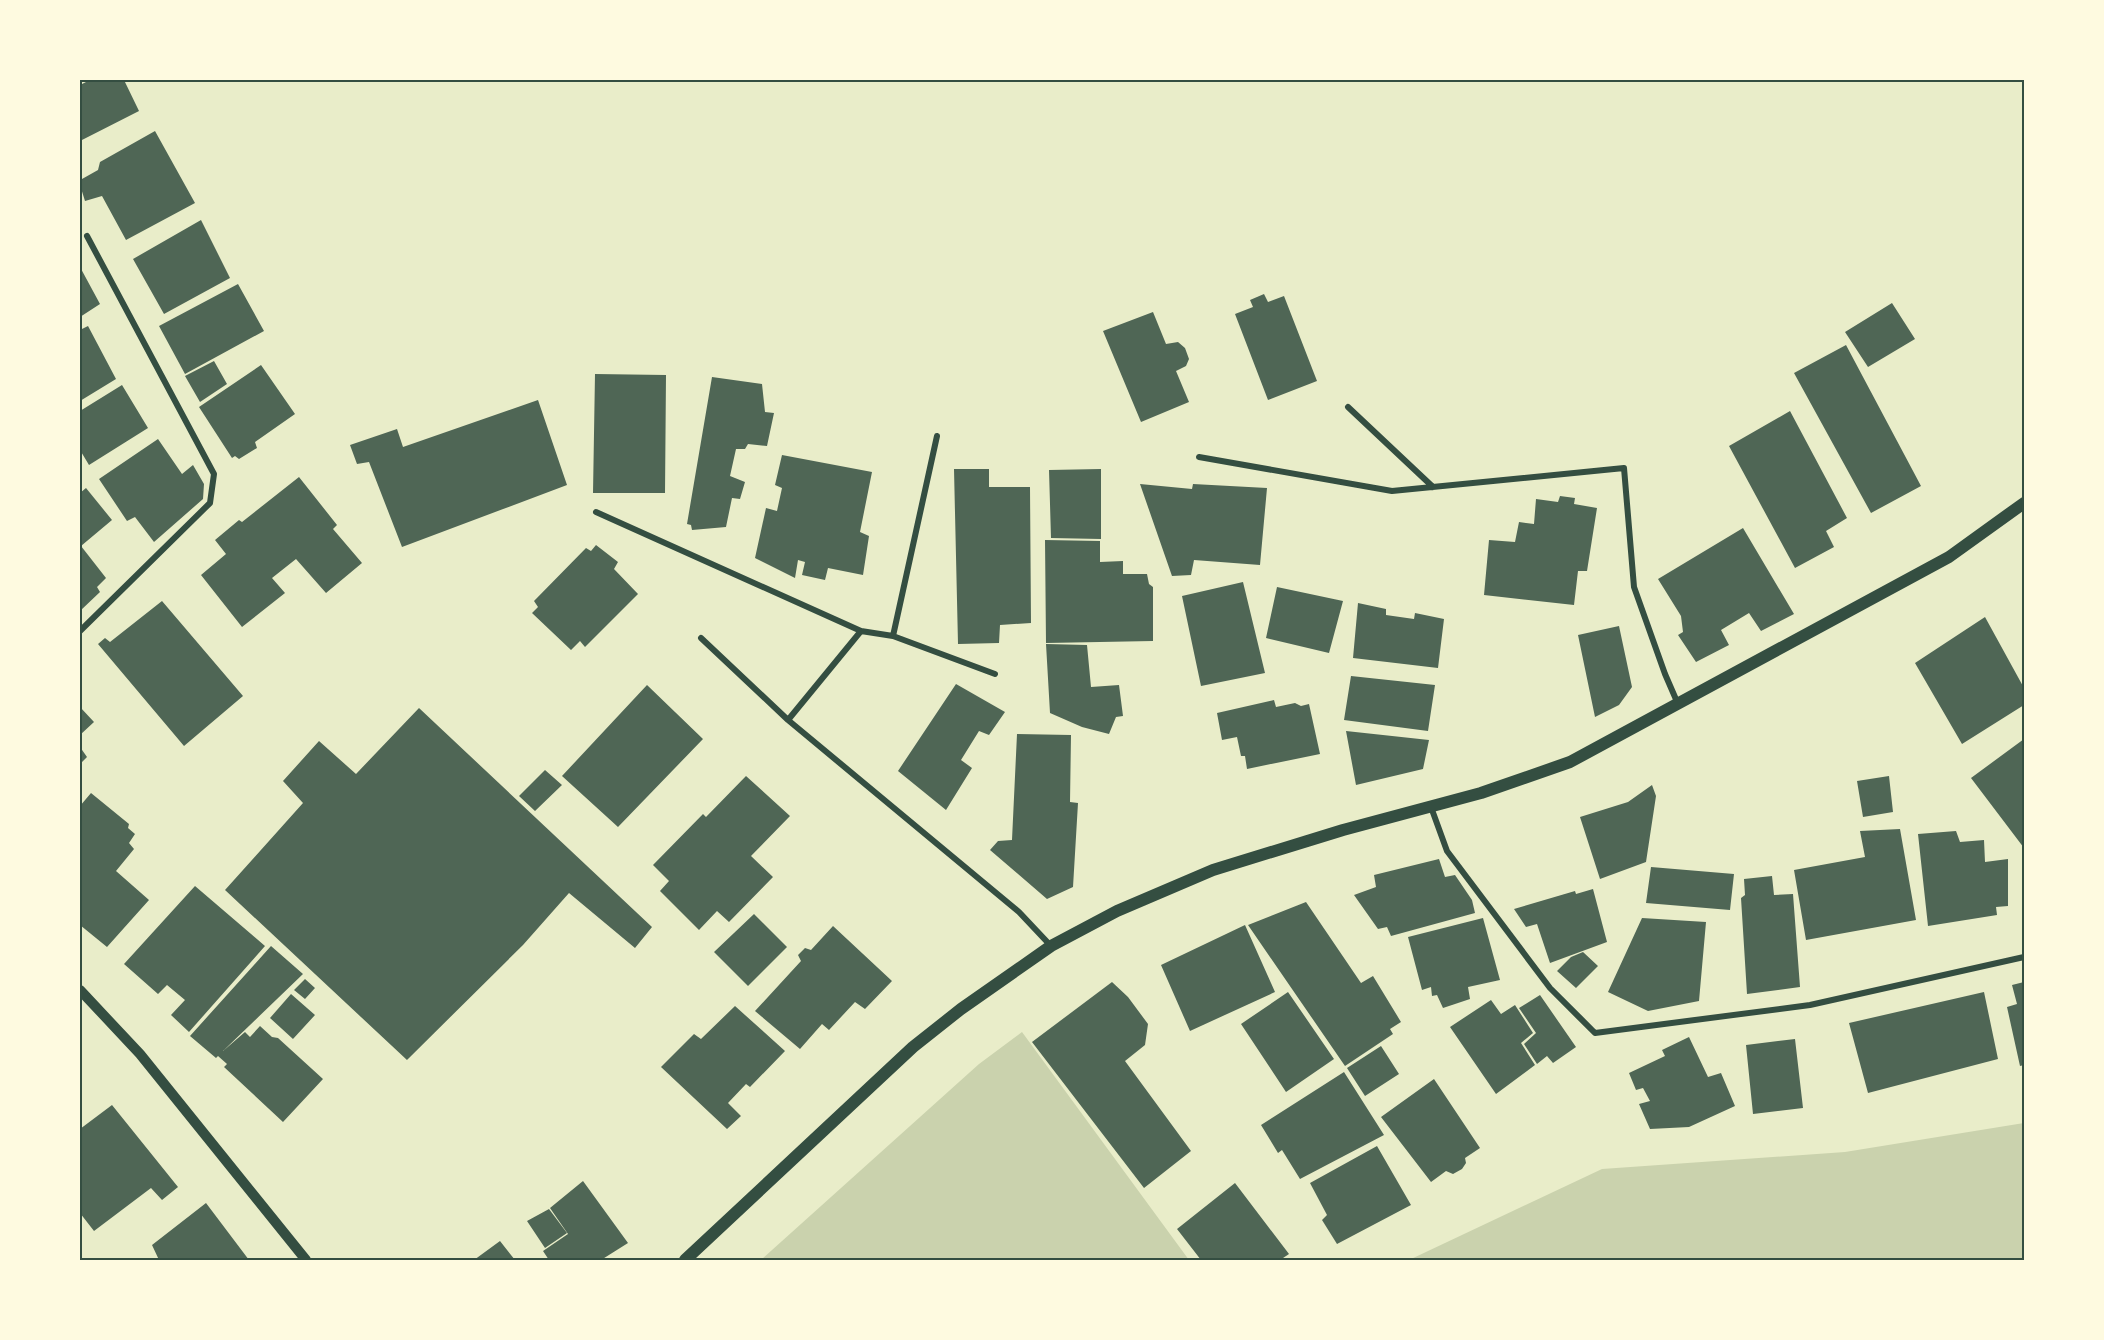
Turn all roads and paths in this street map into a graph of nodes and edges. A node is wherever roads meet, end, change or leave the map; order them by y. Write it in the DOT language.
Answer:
graph roads {
  1 [pos="87,236"];
  2 [pos="1348,406"];
  3 [pos="937,436"];
  4 [pos="1199,457"];
  5 [pos="1433,487"];
  6 [pos="2025,503"];
  7 [pos="596,512"];
  8 [pos="861,630"];
  9 [pos="80,631"];
  10 [pos="893,636"];
  11 [pos="701,638"];
  12 [pos="995,674"];
  13 [pos="1679,705"];
  14 [pos="788,720"];
  15 [pos="1431,807"];
  16 [pos="1051,946"];
  17 [pos="2025,957"];
  18 [pos="80,990"];
  19 [pos="306,1260"];
  20 [pos="685,1260"];
  1 -- 9 [label="street"];
  2 -- 5 [label="street"];
  3 -- 10 [label="street"];
  4 -- 5 [label="street"];
  5 -- 13 [label="street"];
  6 -- 13 [label="main road"];
  7 -- 8 [label="street"];
  8 -- 10 [label="street"];
  8 -- 14 [label="street"];
  10 -- 12 [label="street"];
  11 -- 14 [label="street"];
  13 -- 15 [label="main road"];
  14 -- 16 [label="street"];
  15 -- 16 [label="main road"];
  15 -- 17 [label="street"];
  16 -- 20 [label="main road"];
  18 -- 19 [label="street"];
}
